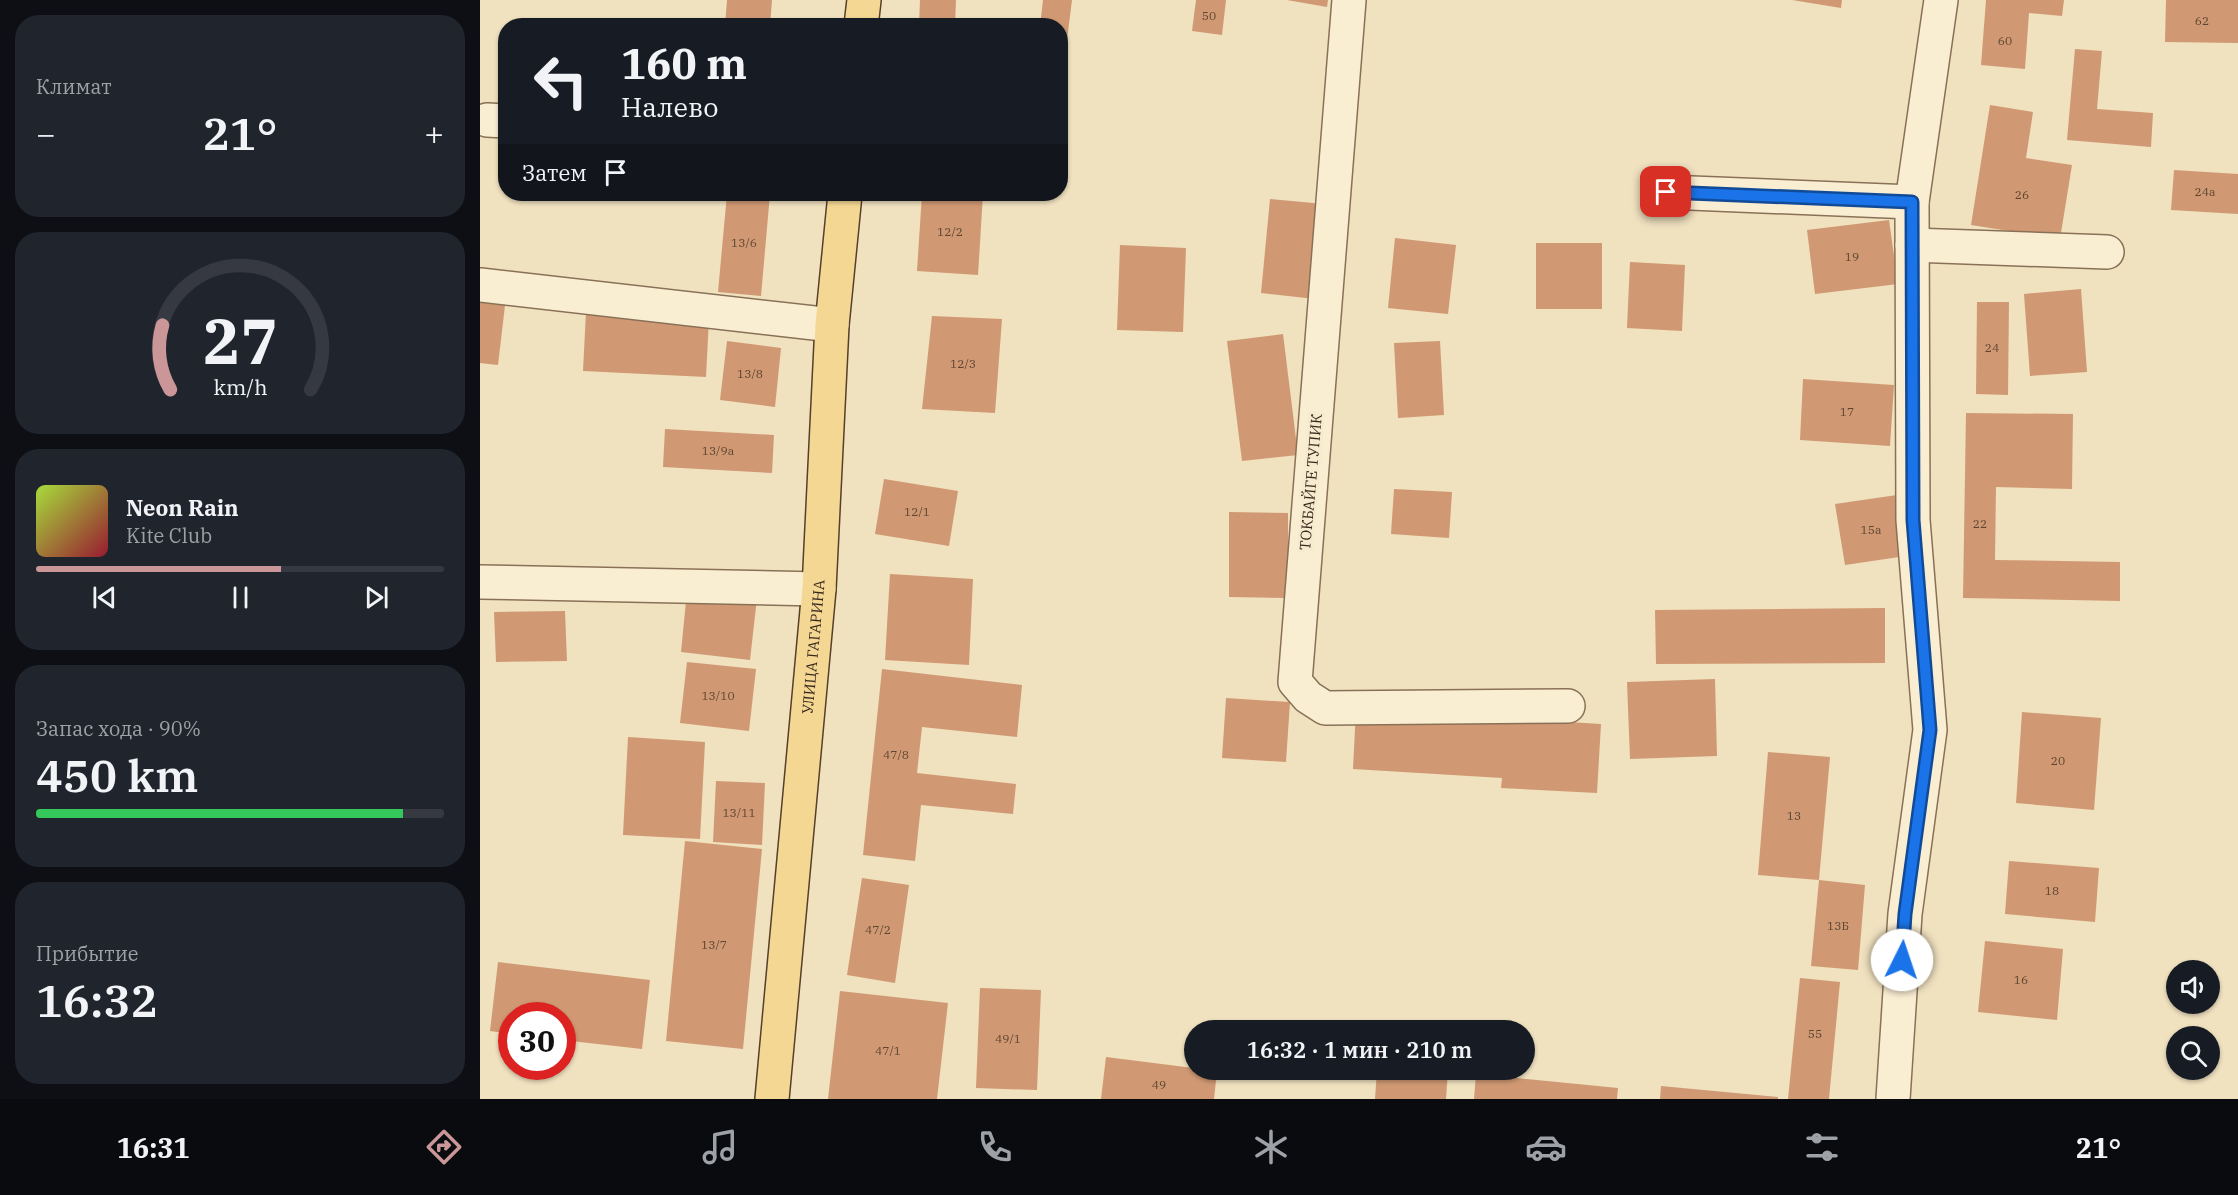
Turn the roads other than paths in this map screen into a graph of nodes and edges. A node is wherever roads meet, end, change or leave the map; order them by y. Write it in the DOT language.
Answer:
graph roads {
  1 [pos="864,0"];
  2 [pos="1349,0"];
  3 [pos="1941,0"];
  4 [pos="862,18"];
  5 [pos="1666,192"];
  6 [pos="844,201"];
  7 [pos="1912,202"];
  8 [pos="1912,245"];
  9 [pos="2107,252"];
  10 [pos="480,285"];
  11 [pos="832,325"];
  12 [pos="480,582"];
  13 [pos="819,589"];
  14 [pos="1568,706"];
  15 [pos="772,1099"];
  16 [pos="1893,1099"];
  1 -- 4 [label="main road"];
  2 -- 14 [label="street, ТОКБАЙГЕ ТУПИК"];
  3 -- 7 [label="street"];
  5 -- 7 [label="street"];
  6 -- 11 [label="main road, УЛИЦА ГАГАРИНА"];
  7 -- 8 [label="street"];
  8 -- 9 [label="street"];
  8 -- 16 [label="street"];
  10 -- 11 [label="street"];
  11 -- 13 [label="main road, УЛИЦА ГАГАРИНА"];
  12 -- 13 [label="street"];
  13 -- 15 [label="main road, УЛИЦА ГАГАРИНА"];
}
